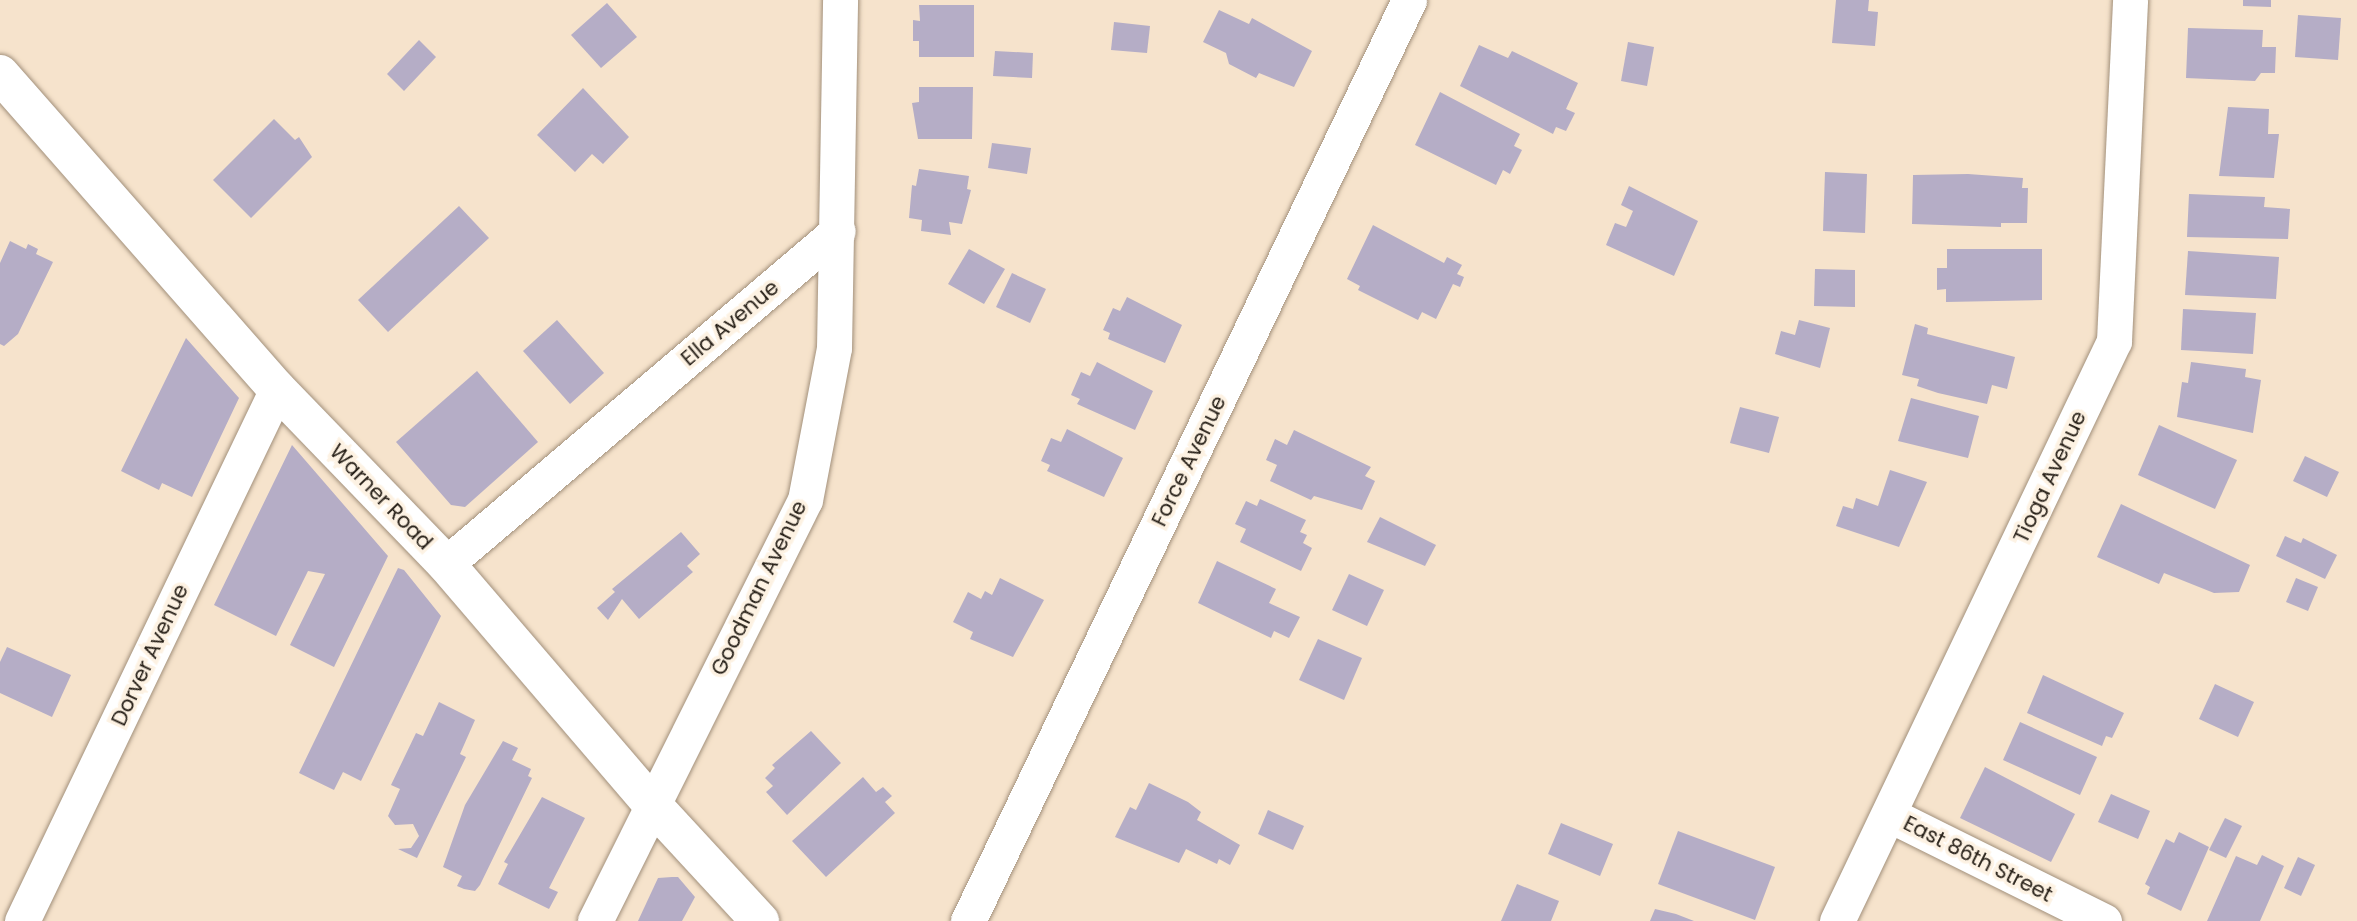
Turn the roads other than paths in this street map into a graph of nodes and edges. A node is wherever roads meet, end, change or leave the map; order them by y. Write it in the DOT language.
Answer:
graph roads {
  1 [pos="840,0"];
  2 [pos="1409,0"];
  3 [pos="2130,0"];
  4 [pos="0,74"];
  5 [pos="838,231"];
  6 [pos="277,389"];
  7 [pos="446,564"];
  8 [pos="651,803"];
  9 [pos="1890,815"];
  10 [pos="22,921"];
  11 [pos="595,921"];
  12 [pos="760,921"];
  13 [pos="968,921"];
  14 [pos="1837,921"];
  15 [pos="2104,921"];
  1 -- 5 [label="street"];
  2 -- 13 [label="street, Force Avenue"];
  3 -- 9 [label="street, Tioga Avenue"];
  4 -- 6 [label="main road, Warner Road"];
  5 -- 7 [label="street, Ella Avenue"];
  5 -- 8 [label="street, Goodman Avenue"];
  6 -- 7 [label="main road, Warner Road"];
  6 -- 10 [label="street, Dorver Avenue"];
  7 -- 8 [label="main road, Warner Road"];
  8 -- 11 [label="street, Goodman Avenue"];
  8 -- 12 [label="main road, Warner Road"];
  9 -- 14 [label="street, Tioga Avenue"];
  9 -- 15 [label="street, East 86th Street"];
}
